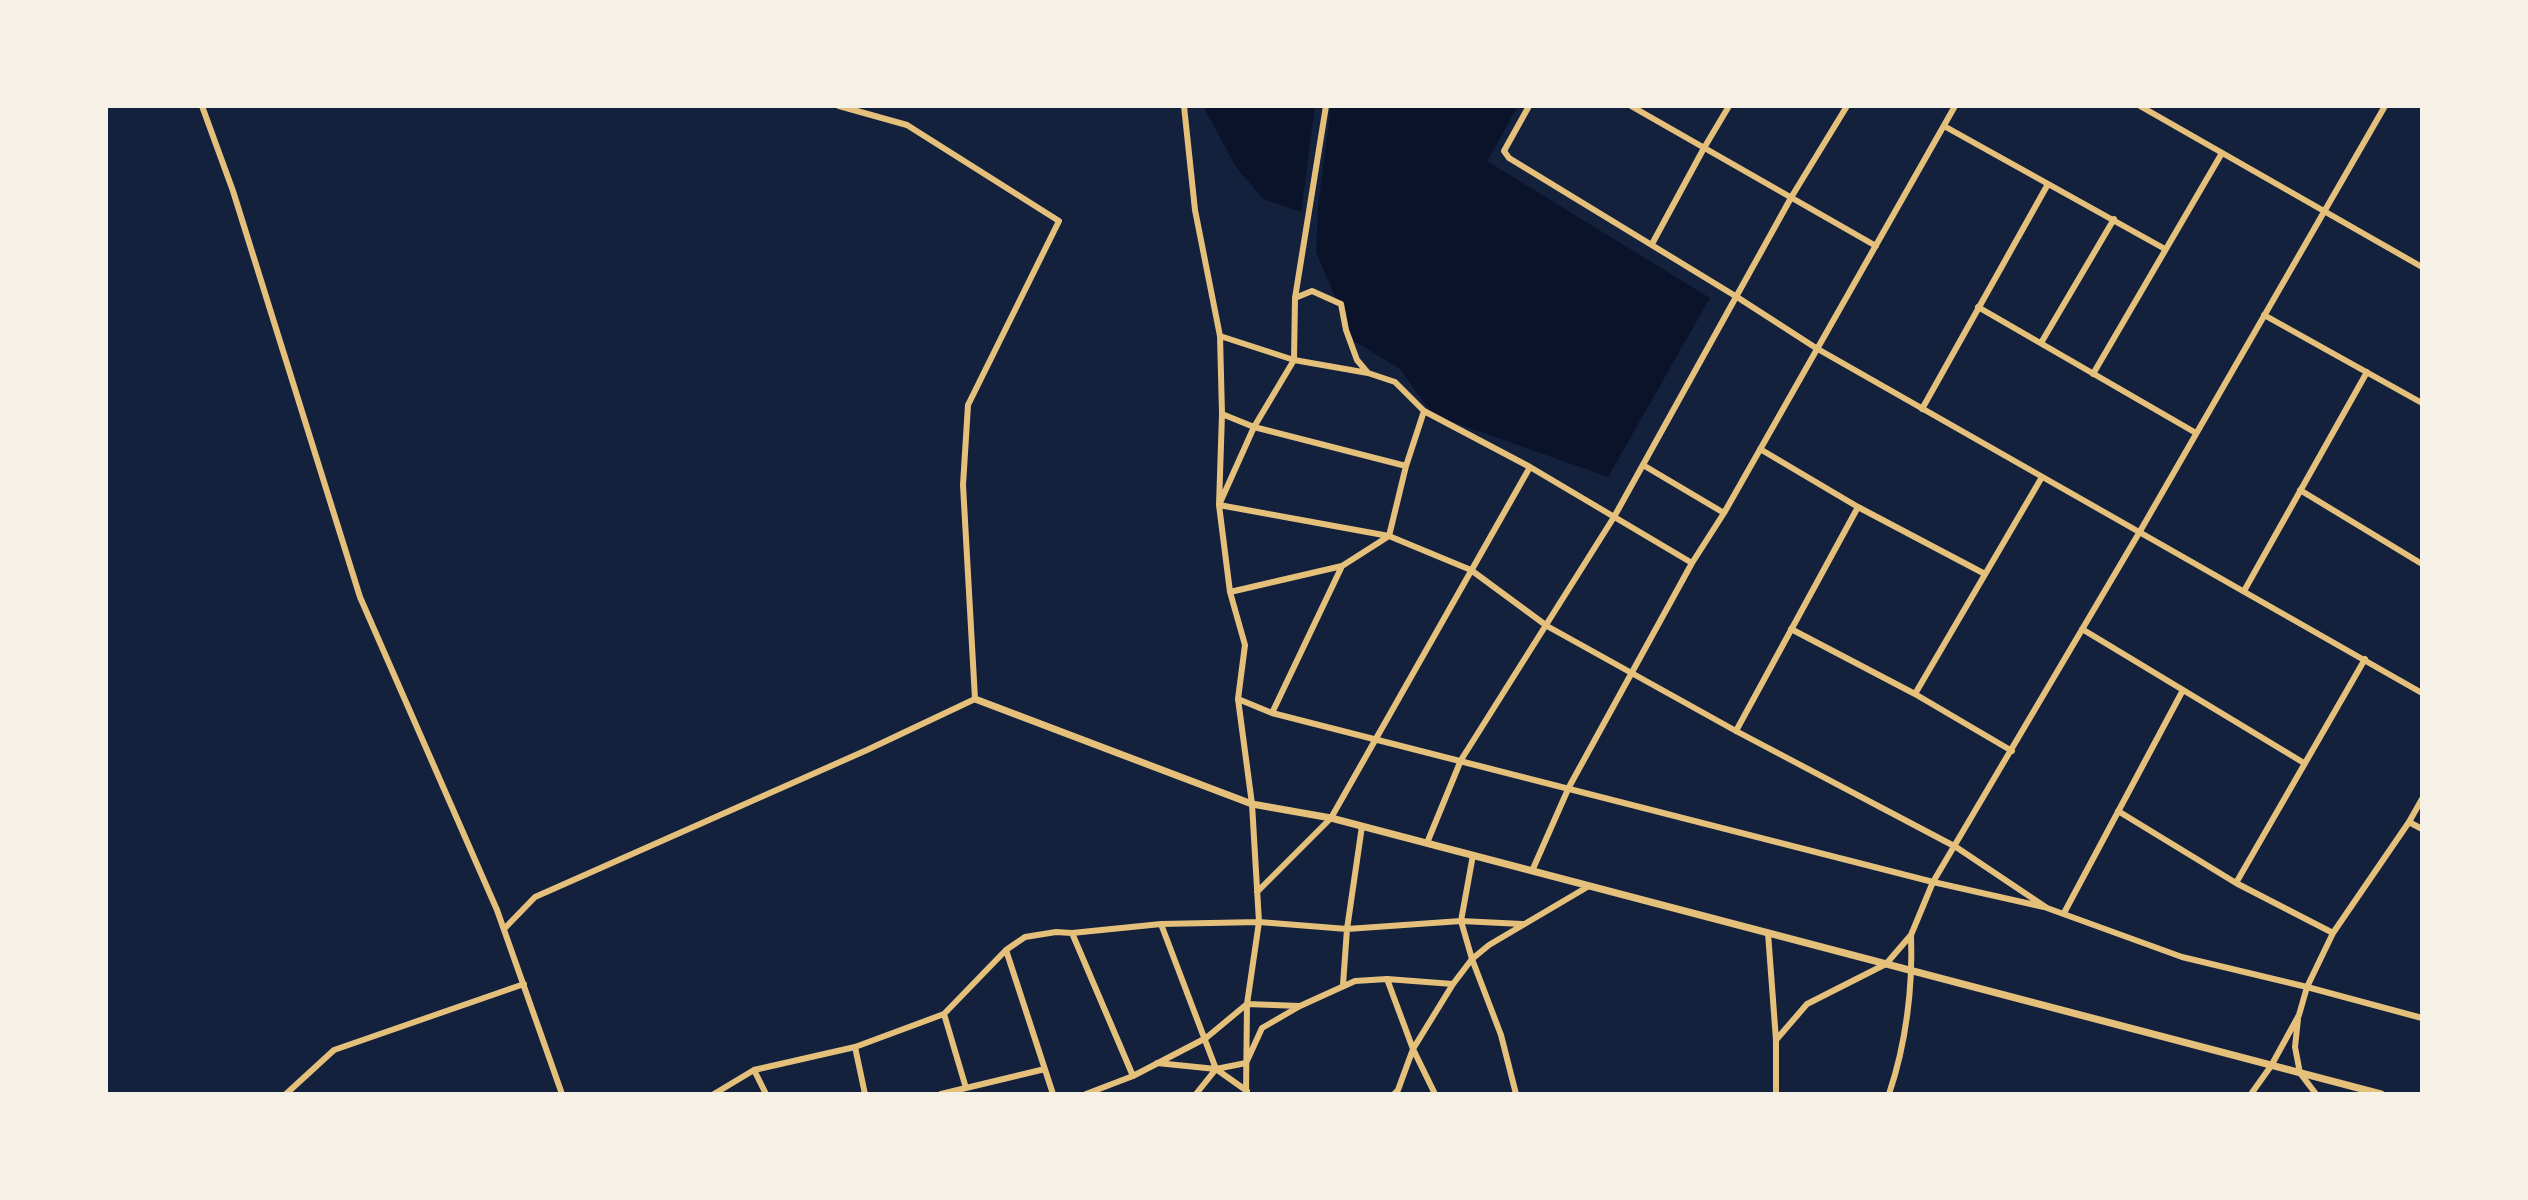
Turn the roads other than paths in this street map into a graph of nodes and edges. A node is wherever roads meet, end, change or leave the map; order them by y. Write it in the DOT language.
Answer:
graph roads {
  1 [pos="202,106"];
  2 [pos="839,106"];
  3 [pos="1184,106"];
  4 [pos="1326,106"];
  5 [pos="1529,106"];
  6 [pos="1631,106"];
  7 [pos="1729,106"];
  8 [pos="1847,106"];
  9 [pos="1955,106"];
  10 [pos="2140,106"];
  11 [pos="2382,107"];
  12 [pos="1944,126"];
  13 [pos="1704,148"];
  14 [pos="2222,153"];
  15 [pos="2048,184"];
  16 [pos="1792,196"];
  17 [pos="2324,211"];
  18 [pos="2114,219"];
  19 [pos="1652,244"];
  20 [pos="1876,246"];
  21 [pos="2165,249"];
  22 [pos="2421,263"];
  23 [pos="1737,297"];
  24 [pos="1295,298"];
  25 [pos="1978,307"];
  26 [pos="2264,315"];
  27 [pos="1220,336"];
  28 [pos="2041,343"];
  29 [pos="1816,348"];
  30 [pos="1294,360"];
  31 [pos="2367,372"];
  32 [pos="1368,373"];
  33 [pos="2093,374"];
  34 [pos="2422,403"];
  35 [pos="1922,409"];
  36 [pos="1424,411"];
  37 [pos="1222,414"];
  38 [pos="1254,427"];
  39 [pos="2196,433"];
  40 [pos="1760,449"];
  41 [pos="1643,465"];
  42 [pos="1406,466"];
  43 [pos="1530,467"];
  44 [pos="2042,477"];
  45 [pos="2300,490"];
  46 [pos="1219,505"];
  47 [pos="1858,507"];
  48 [pos="1724,513"];
  49 [pos="1614,517"];
  50 [pos="2139,533"];
  51 [pos="1389,536"];
  52 [pos="2421,560"];
  53 [pos="1692,563"];
  54 [pos="1342,566"];
  55 [pos="1471,570"];
  56 [pos="1985,574"];
  57 [pos="2244,591"];
  58 [pos="1230,592"];
  59 [pos="1547,626"];
  60 [pos="1791,629"];
  61 [pos="2082,629"];
  62 [pos="2365,659"];
  63 [pos="1632,674"];
  64 [pos="2183,690"];
  65 [pos="2422,693"];
  66 [pos="1915,694"];
  67 [pos="975,699"];
  68 [pos="1238,699"];
  69 [pos="1272,713"];
  70 [pos="1736,731"];
  71 [pos="1374,738"];
  72 [pos="2012,751"];
  73 [pos="1461,760"];
  74 [pos="2304,763"];
  75 [pos="1569,787"];
  76 [pos="2422,799"];
  77 [pos="1252,804"];
  78 [pos="2118,811"];
  79 [pos="1331,818"];
  80 [pos="2409,822"];
  81 [pos="1362,826"];
  82 [pos="2422,829"];
  83 [pos="1427,843"];
  84 [pos="1956,847"];
  85 [pos="1473,855"];
  86 [pos="1532,871"];
  87 [pos="1933,882"];
  88 [pos="2236,883"];
  89 [pos="1589,886"];
  90 [pos="1256,892"];
  91 [pos="2047,908"];
  92 [pos="2064,913"];
  93 [pos="1461,921"];
  94 [pos="1259,922"];
  95 [pos="1161,924"];
  96 [pos="1522,924"];
  97 [pos="504,929"];
  98 [pos="1347,929"];
  99 [pos="1072,933"];
  100 [pos="1768,933"];
  101 [pos="2333,933"];
  102 [pos="1911,935"];
  103 [pos="1006,950"];
  104 [pos="1472,959"];
  105 [pos="1886,964"];
  106 [pos="1912,972"];
  107 [pos="1387,979"];
  108 [pos="524,984"];
  109 [pos="1453,984"];
  110 [pos="1343,985"];
  111 [pos="2307,987"];
  112 [pos="1247,1004"];
  113 [pos="1300,1006"];
  114 [pos="944,1014"];
  115 [pos="2299,1015"];
  116 [pos="2422,1018"];
  117 [pos="1206,1038"];
  118 [pos="1776,1040"];
  119 [pos="855,1047"];
  120 [pos="1413,1049"];
  121 [pos="1155,1063"];
  122 [pos="1246,1063"];
  123 [pos="2271,1066"];
  124 [pos="1045,1069"];
  125 [pos="1216,1069"];
  126 [pos="754,1070"];
  127 [pos="2300,1073"];
  128 [pos="1133,1076"];
  129 [pos="966,1088"];
  130 [pos="1247,1093"];
  131 [pos="1397,1093"];
  132 [pos="286,1094"];
  133 [pos="562,1094"];
  134 [pos="714,1094"];
  135 [pos="766,1094"];
  136 [pos="865,1094"];
  137 [pos="942,1094"];
  138 [pos="1053,1094"];
  139 [pos="1086,1094"];
  140 [pos="1196,1094"];
  141 [pos="1435,1094"];
  142 [pos="1516,1094"];
  143 [pos="1776,1094"];
  144 [pos="1889,1094"];
  145 [pos="2251,1094"];
  146 [pos="2316,1094"];
  147 [pos="2381,1094"];
  1 -- 97 [label="street"];
  2 -- 67 [label="street"];
  3 -- 27 [label="street"];
  4 -- 24 [label="street"];
  5 -- 19 [label="street"];
  6 -- 13 [label="street"];
  7 -- 13 [label="street"];
  8 -- 16 [label="street"];
  9 -- 12 [label="street"];
  10 -- 14 [label="street"];
  11 -- 17 [label="street"];
  12 -- 15 [label="street"];
  12 -- 20 [label="street"];
  13 -- 16 [label="street"];
  13 -- 19 [label="street"];
  14 -- 17 [label="street"];
  14 -- 21 [label="street"];
  15 -- 18 [label="street"];
  15 -- 25 [label="street"];
  16 -- 20 [label="street"];
  16 -- 23 [label="street"];
  17 -- 22 [label="street"];
  17 -- 26 [label="street"];
  18 -- 21 [label="street"];
  18 -- 28 [label="street"];
  19 -- 23 [label="street"];
  20 -- 29 [label="street"];
  21 -- 33 [label="street"];
  23 -- 29 [label="street"];
  23 -- 41 [label="street"];
  24 -- 30 [label="street"];
  24 -- 32 [label="street"];
  25 -- 28 [label="street"];
  25 -- 35 [label="street"];
  26 -- 31 [label="street"];
  26 -- 39 [label="street"];
  27 -- 30 [label="street"];
  27 -- 37 [label="street"];
  28 -- 33 [label="street"];
  29 -- 35 [label="street"];
  29 -- 40 [label="street"];
  30 -- 32 [label="street"];
  30 -- 38 [label="street"];
  31 -- 34 [label="street"];
  31 -- 45 [label="street"];
  32 -- 36 [label="street"];
  33 -- 39 [label="street"];
  35 -- 44 [label="street"];
  36 -- 42 [label="street"];
  36 -- 43 [label="street"];
  37 -- 38 [label="street"];
  37 -- 46 [label="street"];
  38 -- 42 [label="street"];
  38 -- 46 [label="street"];
  39 -- 50 [label="street"];
  40 -- 47 [label="street"];
  40 -- 48 [label="street"];
  41 -- 48 [label="street"];
  41 -- 49 [label="street"];
  42 -- 51 [label="street"];
  43 -- 49 [label="street"];
  43 -- 55 [label="street"];
  44 -- 50 [label="street"];
  44 -- 56 [label="street"];
  45 -- 52 [label="street"];
  45 -- 57 [label="street"];
  46 -- 51 [label="street"];
  46 -- 58 [label="street"];
  47 -- 56 [label="street"];
  47 -- 60 [label="street"];
  48 -- 53 [label="street"];
  49 -- 53 [label="street"];
  49 -- 59 [label="street"];
  50 -- 57 [label="street"];
  50 -- 61 [label="street"];
  51 -- 54 [label="street"];
  51 -- 55 [label="street"];
  53 -- 63 [label="street"];
  54 -- 58 [label="street"];
  54 -- 69 [label="street"];
  55 -- 59 [label="street"];
  55 -- 71 [label="street"];
  56 -- 66 [label="street"];
  57 -- 62 [label="street"];
  58 -- 68 [label="street"];
  59 -- 63 [label="street"];
  59 -- 73 [label="street"];
  60 -- 66 [label="street"];
  60 -- 70 [label="street"];
  61 -- 64 [label="street"];
  61 -- 72 [label="street"];
  62 -- 65 [label="street"];
  62 -- 74 [label="street"];
  63 -- 70 [label="street"];
  63 -- 75 [label="street"];
  64 -- 74 [label="street"];
  64 -- 78 [label="street"];
  66 -- 72 [label="street"];
  67 -- 77 [label="street"];
  67 -- 97 [label="street"];
  68 -- 69 [label="street"];
  68 -- 77 [label="street"];
  69 -- 71 [label="street"];
  70 -- 84 [label="street"];
  71 -- 73 [label="street"];
  71 -- 79 [label="street"];
  72 -- 84 [label="street"];
  73 -- 75 [label="street"];
  73 -- 83 [label="street"];
  74 -- 88 [label="street"];
  75 -- 86 [label="street"];
  75 -- 87 [label="street"];
  76 -- 80 [label="street"];
  77 -- 79 [label="street"];
  77 -- 90 [label="street"];
  78 -- 88 [label="street"];
  78 -- 92 [label="street"];
  79 -- 81 [label="street"];
  79 -- 90 [label="street"];
  80 -- 82 [label="street"];
  80 -- 101 [label="street"];
  81 -- 83 [label="street"];
  81 -- 98 [label="street"];
  83 -- 85 [label="street"];
  84 -- 87 [label="street"];
  84 -- 91 [label="street"];
  85 -- 86 [label="street"];
  85 -- 93 [label="street"];
  86 -- 89 [label="street"];
  87 -- 91 [label="street"];
  87 -- 102 [label="street"];
  88 -- 101 [label="street"];
  89 -- 96 [label="street"];
  89 -- 100 [label="street"];
  90 -- 94 [label="street"];
  91 -- 92 [label="street"];
  92 -- 111 [label="street"];
  93 -- 96 [label="street"];
  93 -- 98 [label="street"];
  93 -- 104 [label="street"];
  94 -- 95 [label="street"];
  94 -- 98 [label="street"];
  94 -- 112 [label="street"];
  95 -- 99 [label="street"];
  95 -- 117 [label="street"];
  96 -- 104 [label="street"];
  97 -- 108 [label="street"];
  98 -- 110 [label="street"];
  99 -- 103 [label="street"];
  99 -- 128 [label="street"];
  100 -- 105 [label="street"];
  100 -- 118 [label="street"];
  101 -- 111 [label="street"];
  102 -- 105 [label="street"];
  102 -- 106 [label="street"];
  103 -- 114 [label="street"];
  103 -- 124 [label="street"];
  104 -- 109 [label="street"];
  104 -- 142 [label="street"];
  105 -- 106 [label="street"];
  105 -- 118 [label="street"];
  106 -- 123 [label="street"];
  106 -- 144 [label="street"];
  107 -- 109 [label="street"];
  107 -- 110 [label="street"];
  107 -- 120 [label="street"];
  108 -- 132 [label="street"];
  108 -- 133 [label="street"];
  109 -- 120 [label="street"];
  110 -- 113 [label="street"];
  111 -- 115 [label="street"];
  111 -- 116 [label="street"];
  112 -- 113 [label="street"];
  112 -- 117 [label="street"];
  112 -- 122 [label="street"];
  113 -- 122 [label="street"];
  114 -- 119 [label="street"];
  114 -- 129 [label="street"];
  115 -- 123 [label="street"];
  115 -- 127 [label="street"];
  117 -- 121 [label="street"];
  117 -- 125 [label="street"];
  118 -- 143 [label="street"];
  119 -- 126 [label="street"];
  119 -- 136 [label="street"];
  120 -- 131 [label="street"];
  120 -- 141 [label="street"];
  121 -- 125 [label="street"];
  121 -- 128 [label="street"];
  122 -- 125 [label="street"];
  122 -- 130 [label="street"];
  123 -- 127 [label="street"];
  123 -- 145 [label="street"];
  124 -- 129 [label="street"];
  124 -- 138 [label="street"];
  125 -- 130 [label="street"];
  125 -- 140 [label="street"];
  126 -- 134 [label="street"];
  126 -- 135 [label="street"];
  127 -- 146 [label="street"];
  127 -- 147 [label="street"];
  128 -- 139 [label="street"];
  129 -- 137 [label="street"];
}
